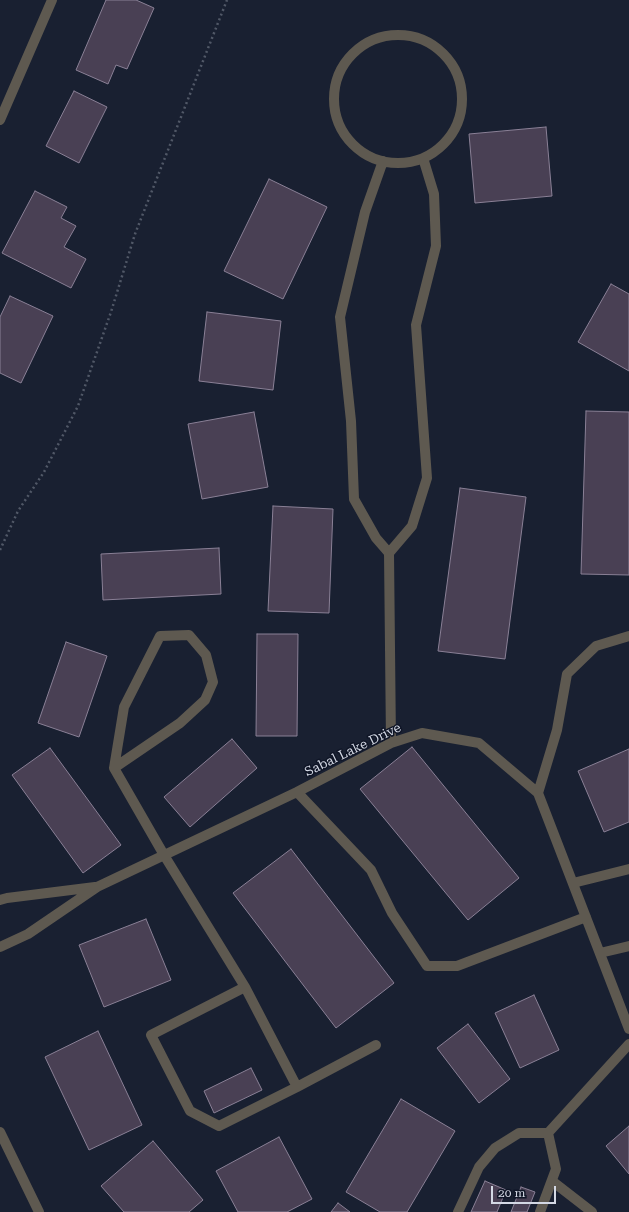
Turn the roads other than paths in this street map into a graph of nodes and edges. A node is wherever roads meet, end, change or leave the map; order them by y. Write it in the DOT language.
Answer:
graph roads {
  1 [pos="52,0"];
  2 [pos="0,120"];
  3 [pos="423,158"];
  4 [pos="383,161"];
  5 [pos="389,553"];
  6 [pos="629,636"];
  7 [pos="391,743"];
  8 [pos="114,768"];
  9 [pos="297,792"];
  10 [pos="538,794"];
  11 [pos="164,855"];
  12 [pos="629,869"];
  13 [pos="573,883"];
  14 [pos="97,886"];
  15 [pos="0,900"];
  16 [pos="586,917"];
  17 [pos="629,946"];
  18 [pos="0,948"];
  19 [pos="600,953"];
  20 [pos="245,987"];
  21 [pos="629,1029"];
  22 [pos="629,1044"];
  23 [pos="376,1045"];
  24 [pos="297,1087"];
  25 [pos="0,1132"];
  26 [pos="548,1133"];
  27 [pos="552,1180"];
  28 [pos="39,1212"];
  29 [pos="458,1212"];
  30 [pos="540,1212"];
  31 [pos="592,1212"];
  1 -- 2 [label="street"];
  3 -- 4 [label="street"];
  3 -- 4 [label="street"];
  3 -- 5 [label="street"];
  4 -- 5 [label="street"];
  5 -- 7 [label="street"];
  6 -- 10 [label="street"];
  7 -- 9 [label="street, Sabal Lake Drive"];
  7 -- 10 [label="street, Sabal Lake Drive"];
  8 -- 8 [label="street"];
  8 -- 11 [label="street"];
  9 -- 11 [label="street, Sabal Lake Drive"];
  9 -- 16 [label="street"];
  10 -- 13 [label="street, Sabal Lake Drive"];
  11 -- 14 [label="street, Sabal Lake Drive"];
  11 -- 20 [label="street"];
  12 -- 13 [label="street"];
  13 -- 16 [label="street, Sabal Lake Drive"];
  14 -- 15 [label="street, Sabal Lake Drive"];
  14 -- 18 [label="street, Sabal Lake Drive"];
  16 -- 19 [label="street, Sabal Lake Drive"];
  17 -- 19 [label="street"];
  19 -- 21 [label="street, Sabal Lake Drive"];
  20 -- 24 [label="street"];
  20 -- 24 [label="street"];
  22 -- 26 [label="street"];
  23 -- 24 [label="street"];
  25 -- 28 [label="street"];
  26 -- 27 [label="street"];
  26 -- 29 [label="street"];
  27 -- 30 [label="street"];
  27 -- 31 [label="street"];
}
